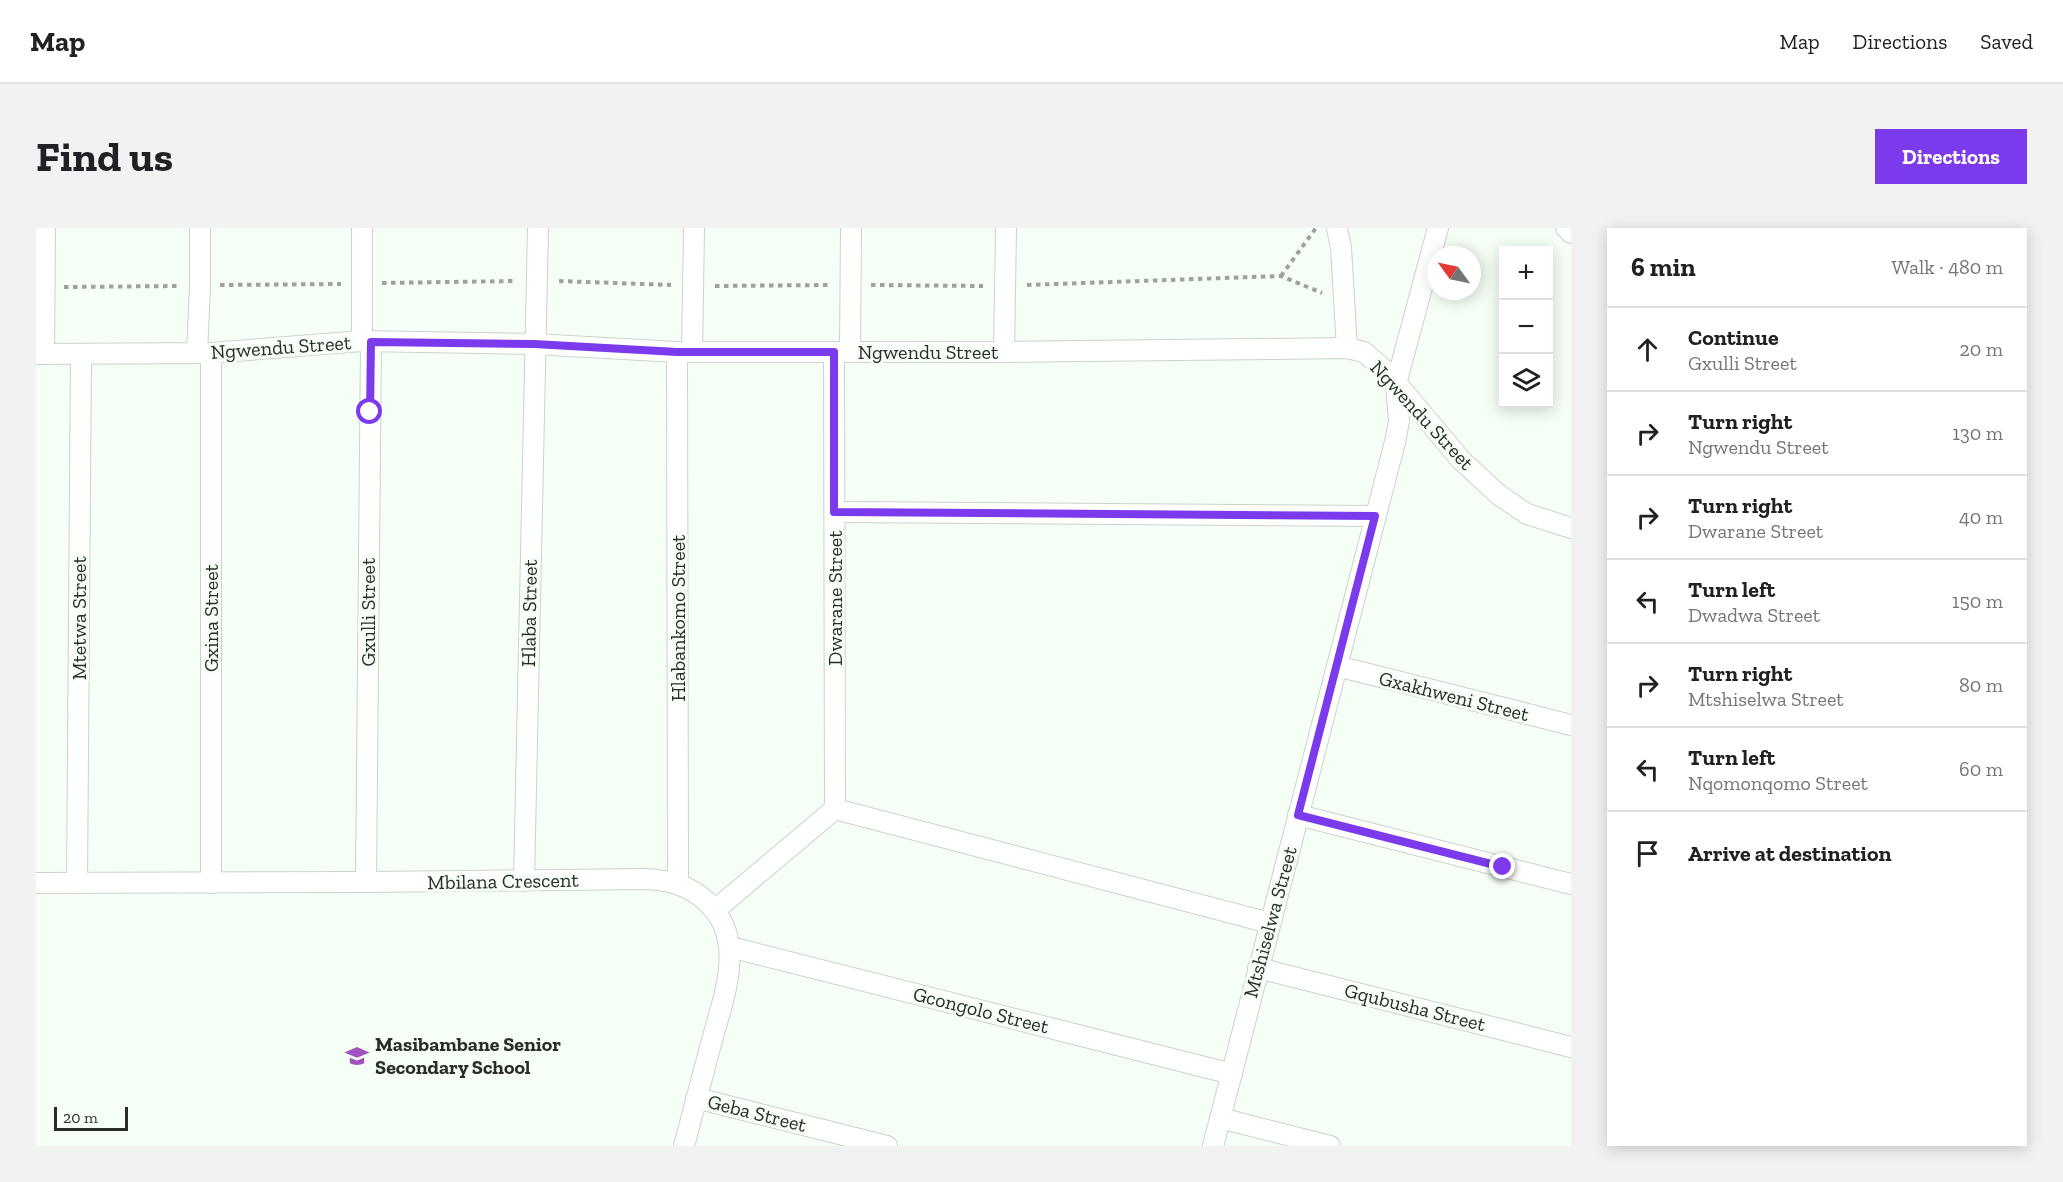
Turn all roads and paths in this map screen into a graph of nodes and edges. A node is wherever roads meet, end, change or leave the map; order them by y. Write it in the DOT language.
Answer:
graph roads {
  1 [pos="45,228"];
  2 [pos="200,228"];
  3 [pos="362,228"];
  4 [pos="538,228"];
  5 [pos="694,228"];
  6 [pos="851,228"];
  7 [pos="1006,228"];
  8 [pos="1316,228"];
  9 [pos="1337,228"];
  10 [pos="1438,228"];
  11 [pos="1566,228"];
  12 [pos="1571,234"];
  13 [pos="1281,276"];
  14 [pos="366,341"];
  15 [pos="534,344"];
  16 [pos="1347,348"];
  17 [pos="685,352"];
  18 [pos="842,352"];
  19 [pos="1004,352"];
  20 [pos="204,353"];
  21 [pos="40,354"];
  22 [pos="81,354"];
  23 [pos="1396,384"];
  24 [pos="834,512"];
  25 [pos="1375,516"];
  26 [pos="1571,528"];
  27 [pos="1337,666"];
  28 [pos="1571,725"];
  29 [pos="835,809"];
  30 [pos="1298,815"];
  31 [pos="524,881"];
  32 [pos="366,882"];
  33 [pos="36,883"];
  34 [pos="77,883"];
  35 [pos="211,883"];
  36 [pos="678,884"];
  37 [pos="1571,884"];
  38 [pos="715,910"];
  39 [pos="1270,923"];
  40 [pos="730,947"];
  41 [pos="1258,968"];
  42 [pos="1571,1047"];
  43 [pos="1232,1074"];
  44 [pos="696,1098"];
  45 [pos="1220,1118"];
  46 [pos="684,1146"];
  47 [pos="887,1146"];
  48 [pos="1213,1146"];
  49 [pos="1330,1146"];
  1 -- 21 [label="street"];
  2 -- 20 [label="street, Gxina Street"];
  3 -- 14 [label="street, Gxulli Street"];
  4 -- 15 [label="street, Hlaba Street"];
  5 -- 17 [label="street, Hlabankomo Street"];
  6 -- 18 [label="street, Dwarane Street"];
  7 -- 19 [label="street"];
  8 -- 13 [label="path"];
  9 -- 16 [label="street"];
  10 -- 23 [label="street, Mtshiselwa Street"];
  11 -- 12 [label="street"];
  14 -- 15 [label="street, Ngwendu Street"];
  14 -- 20 [label="street, Ngwendu Street"];
  14 -- 32 [label="street, Gxulli Street"];
  15 -- 17 [label="street, Ngwendu Street"];
  15 -- 31 [label="street, Hlaba Street"];
  16 -- 19 [label="street, Ngwendu Street"];
  16 -- 23 [label="street, Ngwendu Street"];
  17 -- 18 [label="street, Ngwendu Street"];
  17 -- 36 [label="street, Hlabankomo Street"];
  18 -- 19 [label="street, Ngwendu Street"];
  18 -- 24 [label="street, Dwarane Street"];
  20 -- 22 [label="street, Ngwendu Street"];
  20 -- 35 [label="street, Gxina Street"];
  21 -- 22 [label="street, Ngwendu Street"];
  22 -- 34 [label="street, Mtetwa Street"];
  23 -- 25 [label="street, Mtshiselwa Street"];
  23 -- 26 [label="street, Ngwendu Street"];
  24 -- 25 [label="street"];
  24 -- 29 [label="street, Dwarane Street"];
  25 -- 27 [label="street, Mtshiselwa Street"];
  27 -- 28 [label="street, Gxakhweni Street"];
  27 -- 30 [label="street, Mtshiselwa Street"];
  29 -- 38 [label="street"];
  29 -- 39 [label="street"];
  30 -- 37 [label="street"];
  30 -- 39 [label="street, Mtshiselwa Street"];
  31 -- 32 [label="street, Mbilana Crescent"];
  31 -- 36 [label="street, Mbilana Crescent"];
  32 -- 35 [label="street, Mbilana Crescent"];
  33 -- 34 [label="street, Mbilana Crescent"];
  34 -- 35 [label="street, Mbilana Crescent"];
  36 -- 38 [label="street, Mbilana Crescent"];
  38 -- 40 [label="street, Mbilana Crescent"];
  39 -- 41 [label="street, Mtshiselwa Street"];
  40 -- 43 [label="street, Gcongolo Street"];
  40 -- 44 [label="street, Mbilana Crescent"];
  41 -- 42 [label="street, Gqubusha Street"];
  41 -- 43 [label="street, Mtshiselwa Street"];
  43 -- 45 [label="street, Mtshiselwa Street"];
  44 -- 46 [label="street, Mbilana Crescent"];
  44 -- 47 [label="street, Geba Street"];
  45 -- 48 [label="street, Mtshiselwa Street"];
  45 -- 49 [label="street"];
}
